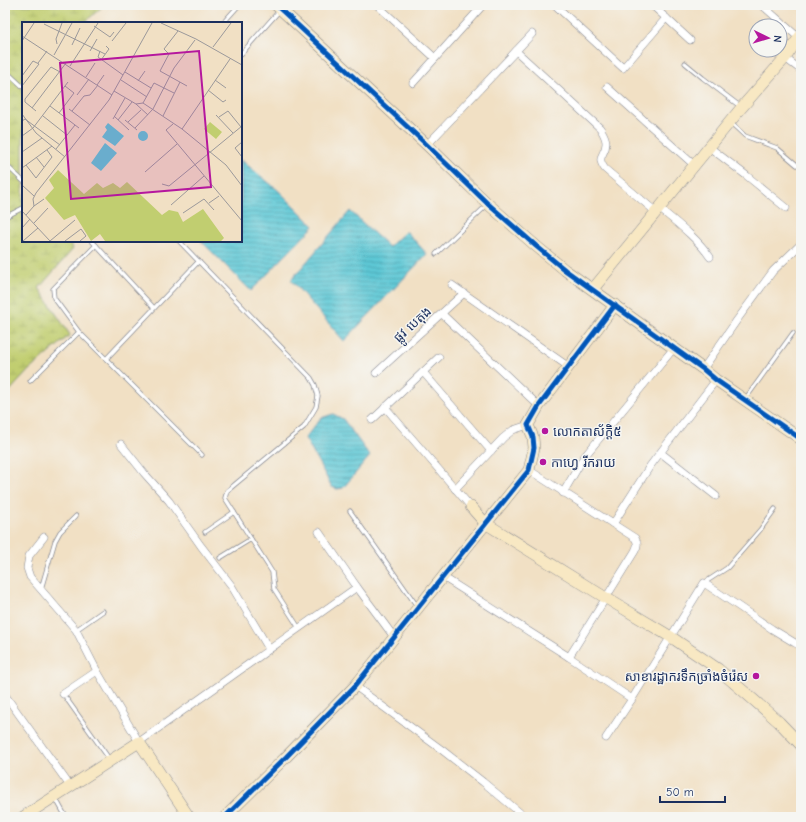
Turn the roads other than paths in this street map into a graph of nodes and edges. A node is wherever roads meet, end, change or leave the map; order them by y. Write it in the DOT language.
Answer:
graph roads {
  1 [pos="239,5"];
  2 [pos="483,5"];
  3 [pos="555,5"];
  4 [pos="652,5"];
  5 [pos="762,5"];
  6 [pos="379,6"];
  7 [pos="279,7"];
  8 [pos="666,18"];
  9 [pos="224,22"];
  10 [pos="532,34"];
  11 [pos="800,36"];
  12 [pos="690,40"];
  13 [pos="516,51"];
  14 [pos="242,53"];
  15 [pos="788,54"];
  16 [pos="435,58"];
  17 [pos="785,58"];
  18 [pos="685,63"];
  19 [pos="5,70"];
  20 [pos="801,70"];
  21 [pos="413,83"];
  22 [pos="22,86"];
  23 [pos="607,87"];
  24 [pos="742,107"];
  25 [pos="730,122"];
  26 [pos="427,145"];
  27 [pos="709,147"];
  28 [pos="5,164"];
  29 [pos="797,164"];
  30 [pos="694,165"];
  31 [pos="22,180"];
  32 [pos="488,204"];
  33 [pos="786,208"];
  34 [pos="22,209"];
  35 [pos="658,210"];
  36 [pos="5,218"];
  37 [pos="93,242"];
  38 [pos="180,242"];
  39 [pos="801,244"];
  40 [pos="96,246"];
  41 [pos="436,254"];
  42 [pos="710,257"];
  43 [pos="199,261"];
  44 [pos="452,285"];
  45 [pos="593,289"];
  46 [pos="464,293"];
  47 [pos="615,305"];
  48 [pos="154,308"];
  49 [pos="442,314"];
  50 [pos="80,332"];
  51 [pos="793,333"];
  52 [pos="674,348"];
  53 [pos="440,357"];
  54 [pos="106,359"];
  55 [pos="569,367"];
  56 [pos="703,368"];
  57 [pos="423,372"];
  58 [pos="376,373"];
  59 [pos="716,380"];
  60 [pos="30,381"];
  61 [pos="745,400"];
  62 [pos="539,406"];
  63 [pos="385,408"];
  64 [pos="372,420"];
  65 [pos="528,425"];
  66 [pos="801,439"];
  67 [pos="122,444"];
  68 [pos="491,451"];
  69 [pos="660,453"];
  70 [pos="202,454"];
  71 [pos="529,470"];
  72 [pos="455,489"];
  73 [pos="563,492"];
  74 [pos="716,496"];
  75 [pos="471,507"];
  76 [pos="775,509"];
  77 [pos="350,511"];
  78 [pos="234,512"];
  79 [pos="76,516"];
  80 [pos="485,523"];
  81 [pos="613,524"];
  82 [pos="205,532"];
  83 [pos="319,532"];
  84 [pos="44,537"];
  85 [pos="251,539"];
  86 [pos="220,558"];
  87 [pos="443,577"];
  88 [pos="704,583"];
  89 [pos="357,587"];
  90 [pos="40,590"];
  91 [pos="606,598"];
  92 [pos="418,607"];
  93 [pos="103,611"];
  94 [pos="299,628"];
  95 [pos="76,630"];
  96 [pos="394,637"];
  97 [pos="671,637"];
  98 [pos="801,646"];
  99 [pos="269,649"];
  100 [pos="569,657"];
  101 [pos="97,671"];
  102 [pos="354,686"];
  103 [pos="5,695"];
  104 [pos="64,696"];
  105 [pos="632,699"];
  106 [pos="606,738"];
  107 [pos="139,742"];
  108 [pos="801,746"];
  109 [pos="110,761"];
  110 [pos="70,786"];
  111 [pos="54,797"];
  112 [pos="23,817"];
  113 [pos="66,817"];
  114 [pos="189,817"];
  115 [pos="225,817"];
  116 [pos="525,817"];
  1 -- 9 [label="lane"];
  2 -- 16 [label="street"];
  3 -- 8 [label="street"];
  4 -- 8 [label="street"];
  5 -- 11 [label="street"];
  6 -- 16 [label="street"];
  7 -- 14 [label="lane"];
  7 -- 26 [label="street"];
  8 -- 12 [label="street"];
  10 -- 13 [label="street"];
  11 -- 15 [label="street"];
  13 -- 26 [label="street"];
  13 -- 35 [label="street"];
  16 -- 21 [label="street"];
  17 -- 20 [label="street"];
  17 -- 24 [label="street"];
  18 -- 24 [label="lane"];
  19 -- 22 [label="lane"];
  23 -- 30 [label="street"];
  24 -- 25 [label="street"];
  25 -- 27 [label="street"];
  25 -- 29 [label="lane"];
  26 -- 32 [label="street"];
  27 -- 30 [label="street"];
  27 -- 33 [label="street"];
  28 -- 31 [label="lane"];
  30 -- 35 [label="street"];
  32 -- 41 [label="lane"];
  32 -- 45 [label="street"];
  34 -- 36 [label="lane"];
  35 -- 42 [label="street"];
  35 -- 45 [label="street"];
  37 -- 40 [label="lane"];
  38 -- 43 [label="lane"];
  39 -- 56 [label="street"];
  40 -- 48 [label="lane"];
  40 -- 50 [label="lane"];
  43 -- 48 [label="lane"];
  43 -- 78 [label="lane"];
  44 -- 46 [label="street"];
  45 -- 47 [label="street"];
  46 -- 49 [label="street, ផ្លូវ បេតុង"];
  46 -- 55 [label="street"];
  47 -- 52 [label="street"];
  47 -- 55 [label="street"];
  48 -- 54 [label="lane"];
  49 -- 58 [label="street, ផ្លូវ បេតុង"];
  49 -- 62 [label="street"];
  50 -- 54 [label="lane"];
  50 -- 60 [label="lane"];
  51 -- 61 [label="lane"];
  52 -- 56 [label="street"];
  52 -- 73 [label="street"];
  53 -- 57 [label="street"];
  54 -- 70 [label="lane"];
  55 -- 62 [label="street"];
  56 -- 59 [label="street"];
  57 -- 63 [label="street"];
  57 -- 68 [label="street"];
  59 -- 61 [label="street"];
  59 -- 69 [label="street"];
  61 -- 66 [label="street"];
  62 -- 65 [label="street"];
  63 -- 64 [label="street"];
  63 -- 72 [label="street"];
  65 -- 68 [label="street"];
  65 -- 71 [label="street"];
  67 -- 99 [label="street"];
  68 -- 72 [label="street"];
  69 -- 74 [label="street"];
  69 -- 81 [label="street"];
  71 -- 73 [label="street"];
  71 -- 80 [label="street"];
  72 -- 75 [label="street"];
  73 -- 81 [label="street"];
  75 -- 80 [label="street"];
  76 -- 88 [label="lane"];
  77 -- 92 [label="lane"];
  78 -- 82 [label="lane"];
  78 -- 85 [label="lane"];
  79 -- 90 [label="lane"];
  80 -- 87 [label="street"];
  80 -- 91 [label="street"];
  81 -- 91 [label="street"];
  83 -- 89 [label="street"];
  84 -- 90 [label="street"];
  85 -- 86 [label="lane"];
  85 -- 94 [label="lane"];
  87 -- 92 [label="street"];
  87 -- 100 [label="street"];
  88 -- 97 [label="street"];
  88 -- 98 [label="street"];
  89 -- 94 [label="street"];
  89 -- 96 [label="street"];
  90 -- 95 [label="street"];
  91 -- 97 [label="street"];
  91 -- 100 [label="street"];
  92 -- 96 [label="street"];
  93 -- 95 [label="lane"];
  94 -- 99 [label="street"];
  95 -- 101 [label="street"];
  96 -- 102 [label="street"];
  97 -- 105 [label="street"];
  97 -- 108 [label="street"];
  99 -- 107 [label="street"];
  100 -- 105 [label="street"];
  101 -- 104 [label="street"];
  101 -- 107 [label="street"];
  102 -- 115 [label="street"];
  102 -- 116 [label="street"];
  103 -- 110 [label="street"];
  104 -- 109 [label="lane"];
  105 -- 106 [label="street"];
  107 -- 109 [label="street"];
  107 -- 114 [label="street"];
  109 -- 110 [label="street"];
  110 -- 111 [label="street"];
  111 -- 112 [label="street"];
  111 -- 113 [label="lane"];
}
